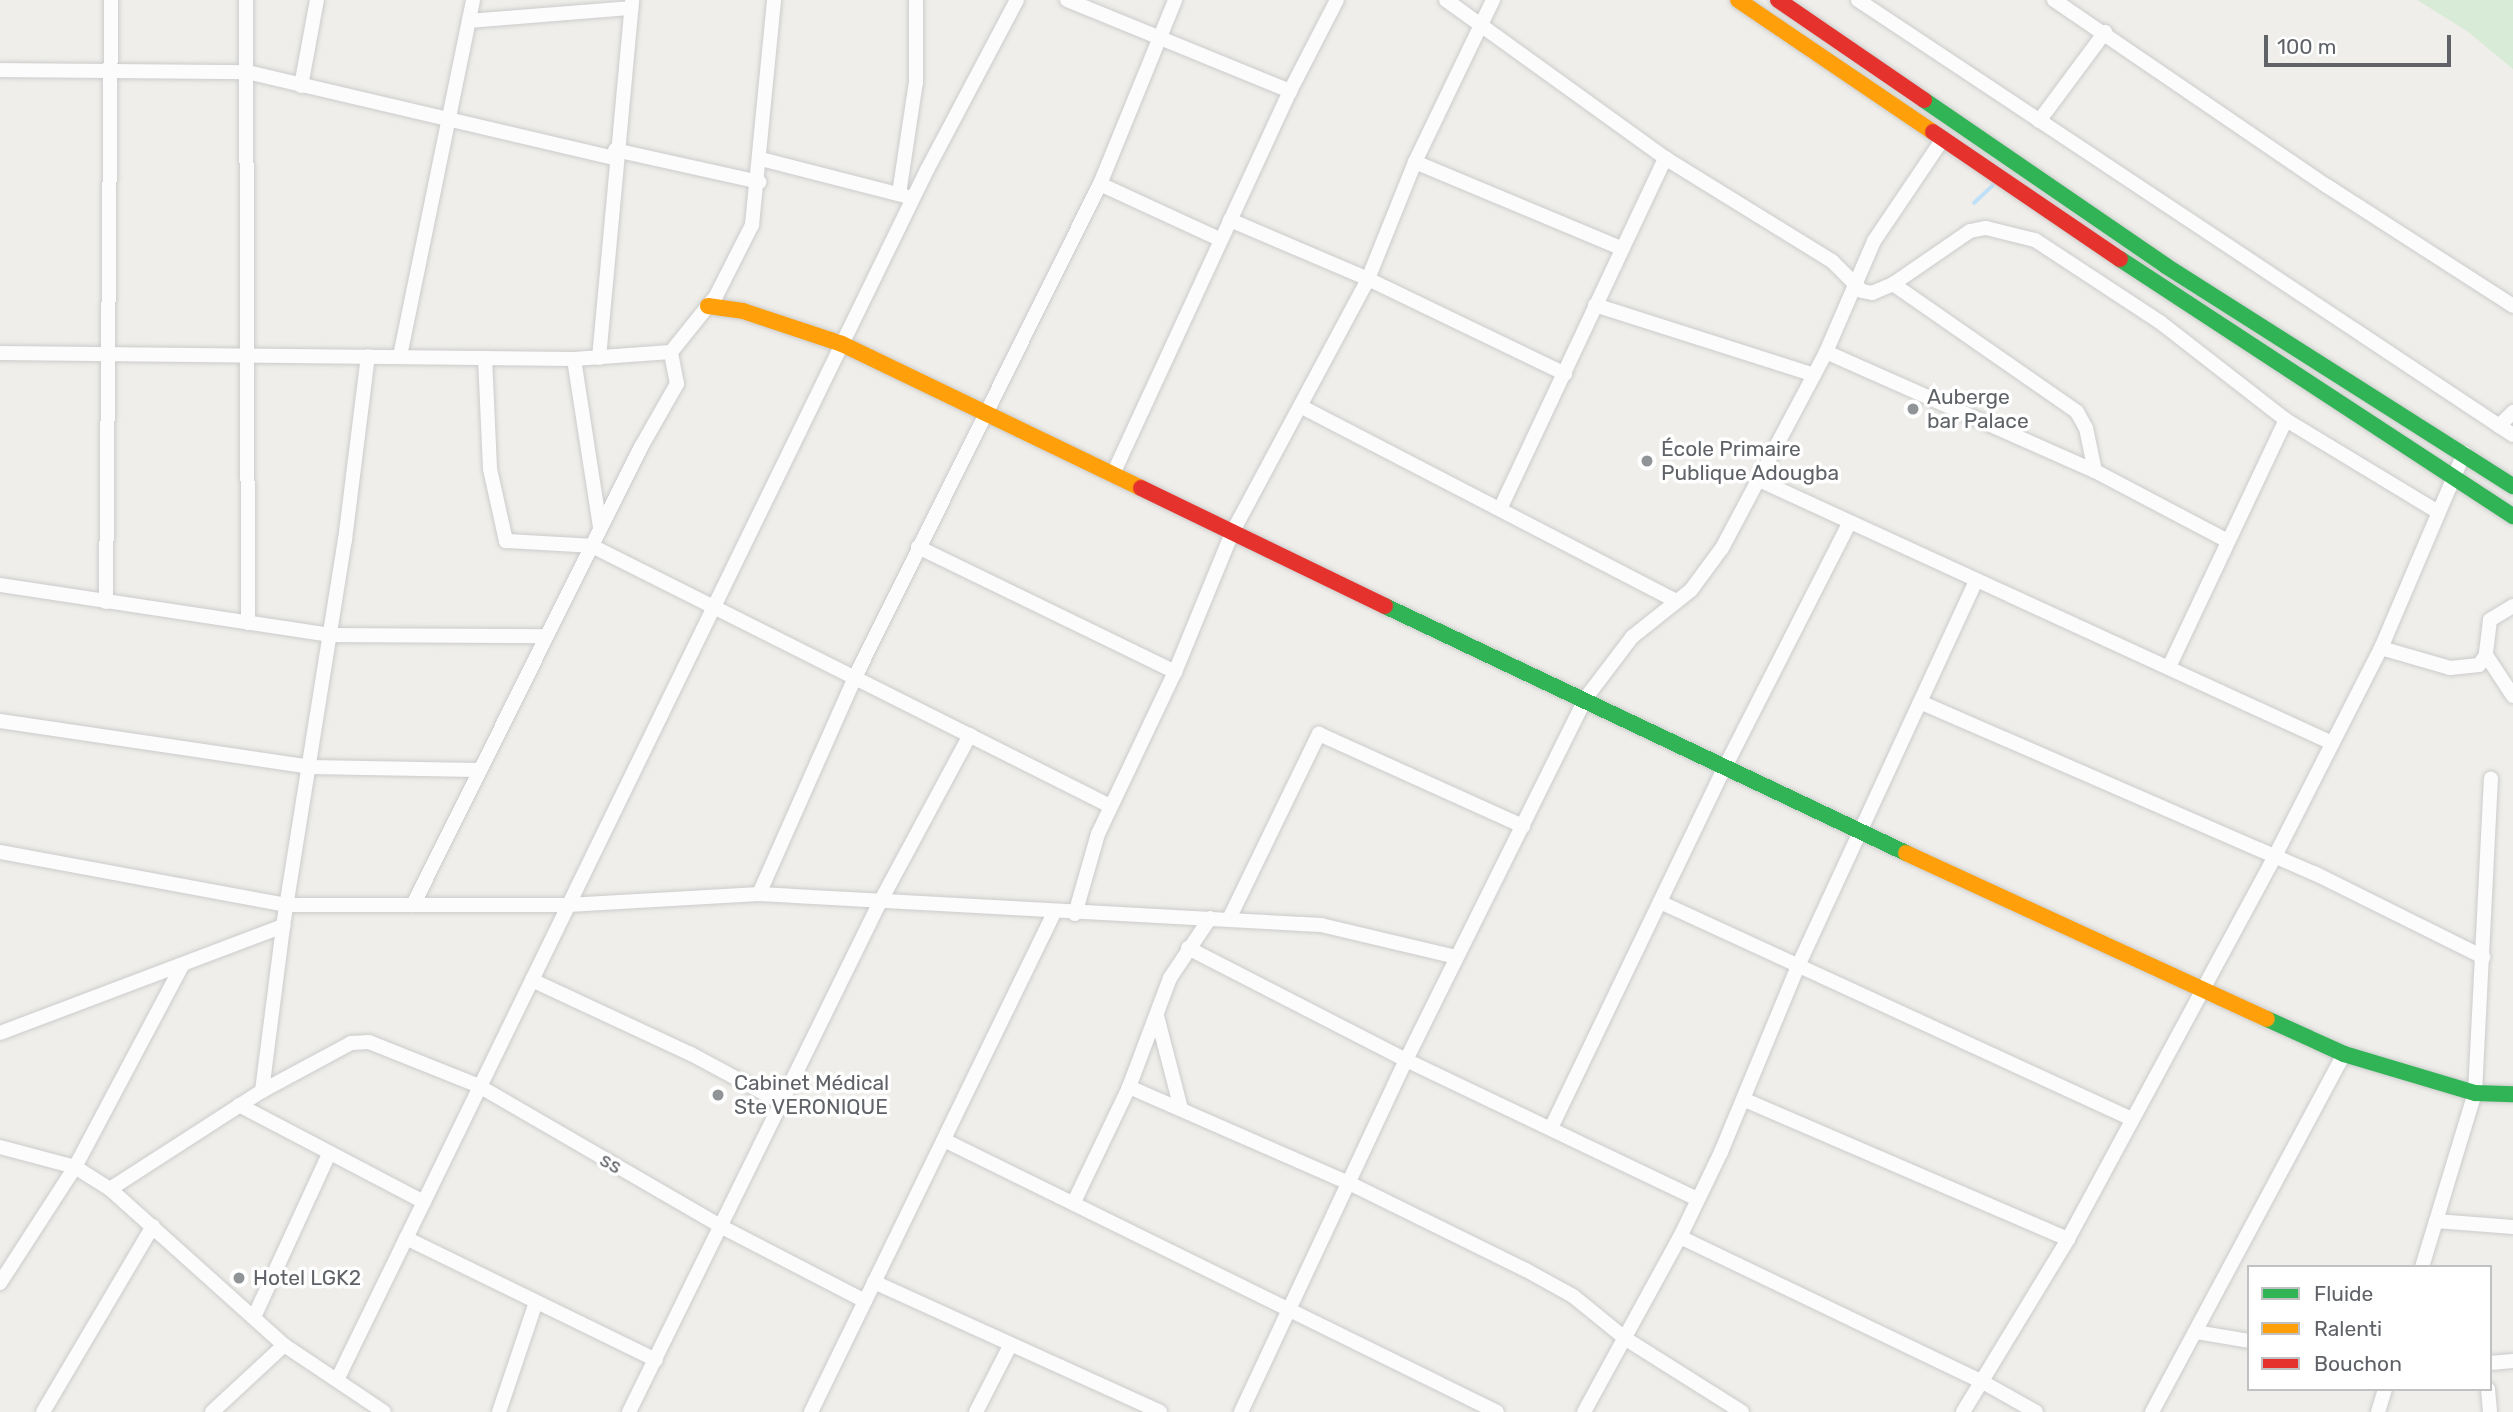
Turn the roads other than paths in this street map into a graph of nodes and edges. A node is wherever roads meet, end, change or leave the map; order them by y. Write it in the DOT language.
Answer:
graph roads {
  1 [pos="111,0"];
  2 [pos="246,0"];
  3 [pos="317,0"];
  4 [pos="473,0"];
  5 [pos="774,0"];
  6 [pos="916,0"];
  7 [pos="1017,0"];
  8 [pos="1067,0"];
  9 [pos="1175,0"];
  10 [pos="1337,0"];
  11 [pos="1446,0"];
  12 [pos="1493,0"];
  13 [pos="1738,0"];
  14 [pos="1778,0"];
  15 [pos="1858,0"];
  16 [pos="2054,0"];
  17 [pos="631,4"];
  18 [pos="469,21"];
  19 [pos="1481,24"];
  20 [pos="2105,32"];
  21 [pos="1157,37"];
  22 [pos="0,70"];
  23 [pos="112,71"];
  24 [pos="247,72"];
  25 [pos="301,86"];
  26 [pos="1290,90"];
  27 [pos="448,121"];
  28 [pos="2039,121"];
  29 [pos="1942,140"];
  30 [pos="615,154"];
  31 [pos="1665,158"];
  32 [pos="761,159"];
  33 [pos="1415,162"];
  34 [pos="759,182"];
  35 [pos="1100,184"];
  36 [pos="899,194"];
  37 [pos="914,198"];
  38 [pos="1230,220"];
  39 [pos="1221,240"];
  40 [pos="1620,248"];
  41 [pos="1368,279"];
  42 [pos="1894,284"];
  43 [pos="1854,287"];
  44 [pos="1595,304"];
  45 [pos="708,306"];
  46 [pos="2513,306"];
  47 [pos="842,344"];
  48 [pos="0,352"];
  49 [pos="671,352"];
  50 [pos="1826,352"];
  51 [pos="105,354"];
  52 [pos="246,355"];
  53 [pos="368,356"];
  54 [pos="400,356"];
  55 [pos="485,358"];
  56 [pos="598,358"];
  57 [pos="574,359"];
  58 [pos="1565,374"];
  59 [pos="1814,375"];
  60 [pos="1302,407"];
  61 [pos="985,412"];
  62 [pos="2513,412"];
  63 [pos="2286,421"];
  64 [pos="2499,426"];
  65 [pos="2513,435"];
  66 [pos="2464,453"];
  67 [pos="2095,471"];
  68 [pos="1113,474"];
  69 [pos="2454,475"];
  70 [pos="1760,481"];
  71 [pos="2513,486"];
  72 [pos="1501,507"];
  73 [pos="2438,512"];
  74 [pos="2513,516"];
  75 [pos="1850,522"];
  76 [pos="600,528"];
  77 [pos="1231,533"];
  78 [pos="2226,540"];
  79 [pos="592,546"];
  80 [pos="918,548"];
  81 [pos="1976,580"];
  82 [pos="0,585"];
  83 [pos="1677,601"];
  84 [pos="106,602"];
  85 [pos="715,606"];
  86 [pos="2513,606"];
  87 [pos="248,623"];
  88 [pos="330,635"];
  89 [pos="546,636"];
  90 [pos="2381,648"];
  91 [pos="2486,655"];
  92 [pos="2169,667"];
  93 [pos="1174,672"];
  94 [pos="856,675"];
  95 [pos="2513,696"];
  96 [pos="1585,699"];
  97 [pos="1920,702"];
  98 [pos="0,721"];
  99 [pos="970,735"];
  100 [pos="2332,743"];
  101 [pos="310,767"];
  102 [pos="1724,769"];
  103 [pos="478,770"];
  104 [pos="2491,778"];
  105 [pos="1110,806"];
  106 [pos="1523,826"];
  107 [pos="1861,832"];
  108 [pos="0,852"];
  109 [pos="2275,856"];
  110 [pos="759,894"];
  111 [pos="1660,902"];
  112 [pos="879,904"];
  113 [pos="287,905"];
  114 [pos="413,905"];
  115 [pos="568,905"];
  116 [pos="1054,913"];
  117 [pos="1075,914"];
  118 [pos="1210,918"];
  119 [pos="1229,919"];
  120 [pos="283,926"];
  121 [pos="1188,948"];
  122 [pos="1456,957"];
  123 [pos="2483,957"];
  124 [pos="1798,965"];
  125 [pos="183,967"];
  126 [pos="532,980"];
  127 [pos="2200,990"];
  128 [pos="1156,1015"];
  129 [pos="0,1033"];
  130 [pos="2344,1054"];
  131 [pos="1406,1060"];
  132 [pos="479,1086"];
  133 [pos="1129,1087"];
  134 [pos="262,1091"];
  135 [pos="2475,1093"];
  136 [pos="2513,1094"];
  137 [pos="1745,1100"];
  138 [pos="782,1102"];
  139 [pos="239,1105"];
  140 [pos="1181,1109"];
  141 [pos="2132,1119"];
  142 [pos="1552,1128"];
  143 [pos="944,1140"];
  144 [pos="0,1147"];
  145 [pos="329,1154"];
  146 [pos="75,1167"];
  147 [pos="1349,1183"];
  148 [pos="110,1189"];
  149 [pos="1698,1199"];
  150 [pos="424,1202"];
  151 [pos="1074,1202"];
  152 [pos="2436,1221"];
  153 [pos="153,1226"];
  154 [pos="722,1227"];
  155 [pos="2513,1227"];
  156 [pos="1680,1237"];
  157 [pos="407,1238"];
  158 [pos="2068,1239"];
  159 [pos="2423,1265"];
  160 [pos="874,1282"];
  161 [pos="0,1283"];
  162 [pos="865,1301"];
  163 [pos="536,1302"];
  164 [pos="1291,1310"];
  165 [pos="254,1317"];
  166 [pos="2196,1332"];
  167 [pos="1626,1339"];
  168 [pos="2247,1340"];
  169 [pos="1011,1344"];
  170 [pos="284,1345"];
  171 [pos="656,1360"];
  172 [pos="2513,1361"];
  173 [pos="2492,1363"];
  174 [pos="337,1380"];
  175 [pos="1981,1381"];
  176 [pos="2384,1391"];
  177 [pos="2488,1391"];
  178 [pos="43,1412"];
  179 [pos="212,1412"];
  180 [pos="384,1412"];
  181 [pos="499,1412"];
  182 [pos="629,1412"];
  183 [pos="811,1412"];
  184 [pos="976,1412"];
  185 [pos="1160,1412"];
  186 [pos="1241,1412"];
  187 [pos="1497,1412"];
  188 [pos="1584,1412"];
  189 [pos="1742,1412"];
  190 [pos="1963,1412"];
  191 [pos="2036,1412"];
  192 [pos="2152,1412"];
  193 [pos="2378,1412"];
  194 [pos="2490,1412"];
  1 -- 23 [label="street"];
  2 -- 24 [label="street"];
  3 -- 25 [label="street"];
  4 -- 18 [label="street"];
  5 -- 32 [label="street"];
  6 -- 36 [label="street"];
  7 -- 37 [label="street"];
  8 -- 21 [label="street"];
  9 -- 21 [label="street"];
  10 -- 26 [label="street"];
  11 -- 19 [label="street"];
  12 -- 19 [label="street"];
  13 -- 29 [label="street"];
  14 -- 66 [label="street"];
  15 -- 28 [label="street"];
  16 -- 20 [label="street"];
  17 -- 18 [label="street"];
  17 -- 30 [label="street"];
  18 -- 27 [label="street"];
  19 -- 31 [label="street"];
  19 -- 33 [label="street"];
  20 -- 28 [label="street"];
  20 -- 46 [label="street"];
  21 -- 26 [label="street"];
  21 -- 35 [label="street"];
  22 -- 23 [label="street"];
  23 -- 24 [label="street"];
  23 -- 51 [label="street"];
  24 -- 25 [label="street"];
  24 -- 52 [label="street"];
  25 -- 27 [label="street"];
  26 -- 38 [label="street"];
  27 -- 30 [label="street"];
  27 -- 54 [label="street"];
  28 -- 64 [label="street"];
  29 -- 43 [label="street"];
  29 -- 69 [label="street"];
  30 -- 34 [label="street"];
  30 -- 56 [label="street"];
  31 -- 40 [label="street"];
  31 -- 43 [label="street"];
  32 -- 34 [label="street"];
  32 -- 36 [label="street"];
  33 -- 40 [label="street"];
  33 -- 41 [label="street"];
  34 -- 45 [label="street"];
  35 -- 39 [label="street"];
  35 -- 61 [label="street"];
  36 -- 37 [label="street"];
  37 -- 47 [label="street"];
  38 -- 39 [label="street"];
  38 -- 41 [label="street"];
  39 -- 68 [label="street"];
  40 -- 44 [label="street"];
  41 -- 58 [label="street"];
  41 -- 60 [label="street"];
  42 -- 43 [label="street"];
  42 -- 63 [label="street"];
  42 -- 67 [label="street"];
  43 -- 50 [label="street"];
  44 -- 58 [label="street"];
  44 -- 59 [label="street"];
  45 -- 47 [label="street"];
  45 -- 49 [label="street"];
  47 -- 61 [label="street"];
  47 -- 85 [label="street"];
  48 -- 51 [label="street"];
  49 -- 56 [label="street"];
  49 -- 76 [label="street"];
  50 -- 59 [label="street"];
  50 -- 67 [label="street"];
  51 -- 52 [label="street"];
  51 -- 84 [label="street"];
  52 -- 53 [label="street"];
  52 -- 87 [label="street"];
  53 -- 54 [label="street"];
  53 -- 88 [label="street"];
  54 -- 55 [label="street"];
  55 -- 57 [label="street"];
  55 -- 79 [label="street"];
  56 -- 57 [label="street"];
  57 -- 76 [label="street"];
  58 -- 72 [label="street"];
  59 -- 70 [label="street"];
  60 -- 72 [label="street"];
  60 -- 77 [label="street"];
  61 -- 68 [label="street"];
  61 -- 80 [label="street"];
  62 -- 64 [label="street"];
  63 -- 73 [label="street"];
  63 -- 78 [label="street"];
  64 -- 65 [label="street"];
  66 -- 69 [label="street"];
  66 -- 71 [label="street"];
  67 -- 78 [label="street"];
  68 -- 77 [label="street"];
  69 -- 73 [label="street"];
  69 -- 74 [label="street"];
  70 -- 75 [label="street"];
  70 -- 83 [label="street"];
  72 -- 83 [label="street"];
  73 -- 90 [label="street"];
  75 -- 81 [label="street"];
  75 -- 102 [label="street"];
  76 -- 79 [label="street"];
  77 -- 93 [label="street"];
  77 -- 96 [label="street"];
  78 -- 92 [label="street"];
  79 -- 85 [label="street"];
  79 -- 89 [label="street"];
  80 -- 93 [label="street"];
  80 -- 94 [label="street"];
  81 -- 92 [label="street"];
  81 -- 97 [label="street"];
  82 -- 84 [label="street"];
  83 -- 96 [label="street"];
  84 -- 87 [label="street"];
  85 -- 94 [label="street"];
  85 -- 115 [label="street"];
  86 -- 91 [label="street"];
  87 -- 88 [label="street"];
  88 -- 89 [label="street"];
  88 -- 101 [label="street"];
  89 -- 103 [label="street"];
  90 -- 91 [label="street"];
  90 -- 100 [label="street"];
  91 -- 95 [label="street"];
  92 -- 100 [label="street"];
  93 -- 105 [label="street"];
  94 -- 99 [label="street"];
  94 -- 110 [label="street"];
  96 -- 102 [label="street"];
  96 -- 106 [label="street"];
  97 -- 107 [label="street"];
  97 -- 109 [label="street"];
  98 -- 101 [label="street"];
  99 -- 105 [label="street"];
  99 -- 112 [label="street"];
  100 -- 109 [label="street"];
  101 -- 103 [label="street"];
  101 -- 113 [label="street"];
  102 -- 107 [label="street"];
  102 -- 111 [label="street"];
  103 -- 114 [label="street"];
  104 -- 123 [label="street"];
  105 -- 117 [label="street"];
  106 -- 119 [label="street"];
  106 -- 122 [label="street"];
  107 -- 124 [label="street"];
  107 -- 127 [label="street"];
  108 -- 113 [label="street"];
  109 -- 123 [label="street"];
  109 -- 127 [label="street"];
  110 -- 112 [label="street"];
  110 -- 115 [label="street"];
  111 -- 124 [label="street"];
  111 -- 142 [label="street"];
  112 -- 116 [label="street"];
  112 -- 138 [label="street"];
  113 -- 114 [label="street"];
  113 -- 120 [label="street"];
  114 -- 115 [label="street"];
  115 -- 126 [label="street"];
  116 -- 117 [label="street"];
  116 -- 143 [label="street"];
  117 -- 118 [label="street"];
  118 -- 119 [label="street"];
  118 -- 121 [label="street"];
  119 -- 122 [label="street"];
  120 -- 125 [label="street"];
  120 -- 134 [label="street"];
  121 -- 128 [label="street"];
  121 -- 131 [label="street"];
  122 -- 131 [label="street"];
  123 -- 135 [label="street"];
  124 -- 137 [label="street"];
  124 -- 141 [label="street"];
  125 -- 129 [label="street"];
  125 -- 146 [label="street"];
  126 -- 132 [label="street"];
  126 -- 138 [label="street"];
  127 -- 130 [label="street"];
  127 -- 141 [label="street"];
  128 -- 133 [label="street"];
  128 -- 140 [label="street"];
  130 -- 135 [label="street"];
  130 -- 166 [label="street"];
  131 -- 142 [label="street"];
  131 -- 147 [label="street"];
  132 -- 134 [label="street, ss"];
  132 -- 150 [label="street"];
  132 -- 154 [label="street, ss"];
  133 -- 140 [label="street"];
  133 -- 151 [label="street"];
  134 -- 139 [label="street"];
  135 -- 136 [label="street"];
  135 -- 152 [label="street"];
  137 -- 149 [label="street"];
  137 -- 158 [label="street"];
  138 -- 154 [label="street"];
  139 -- 145 [label="street"];
  139 -- 148 [label="street"];
  140 -- 147 [label="street"];
  141 -- 158 [label="street"];
  142 -- 149 [label="street"];
  143 -- 151 [label="street"];
  143 -- 160 [label="street"];
  144 -- 146 [label="street"];
  145 -- 150 [label="street"];
  145 -- 165 [label="street"];
  146 -- 148 [label="street"];
  146 -- 161 [label="street"];
  147 -- 164 [label="street"];
  147 -- 167 [label="street"];
  148 -- 153 [label="street"];
  149 -- 156 [label="street"];
  150 -- 157 [label="street"];
  151 -- 164 [label="street"];
  152 -- 155 [label="street"];
  152 -- 159 [label="street"];
  153 -- 165 [label="street"];
  153 -- 178 [label="street"];
  154 -- 162 [label="street, ss"];
  154 -- 171 [label="street"];
  156 -- 167 [label="street"];
  156 -- 175 [label="street"];
  157 -- 163 [label="street"];
  157 -- 174 [label="street"];
  158 -- 175 [label="street"];
  160 -- 162 [label="street"];
  160 -- 169 [label="street"];
  162 -- 183 [label="street"];
  163 -- 171 [label="street"];
  163 -- 181 [label="street"];
  164 -- 186 [label="street"];
  164 -- 187 [label="street"];
  165 -- 170 [label="street"];
  166 -- 168 [label="street"];
  166 -- 192 [label="street"];
  167 -- 188 [label="street"];
  167 -- 189 [label="street"];
  169 -- 184 [label="street"];
  169 -- 185 [label="street"];
  170 -- 174 [label="street"];
  170 -- 179 [label="street"];
  171 -- 182 [label="street"];
  172 -- 173 [label="street"];
  174 -- 180 [label="street"];
  175 -- 190 [label="street"];
  175 -- 191 [label="street"];
  176 -- 193 [label="street"];
  177 -- 194 [label="street"];
}
